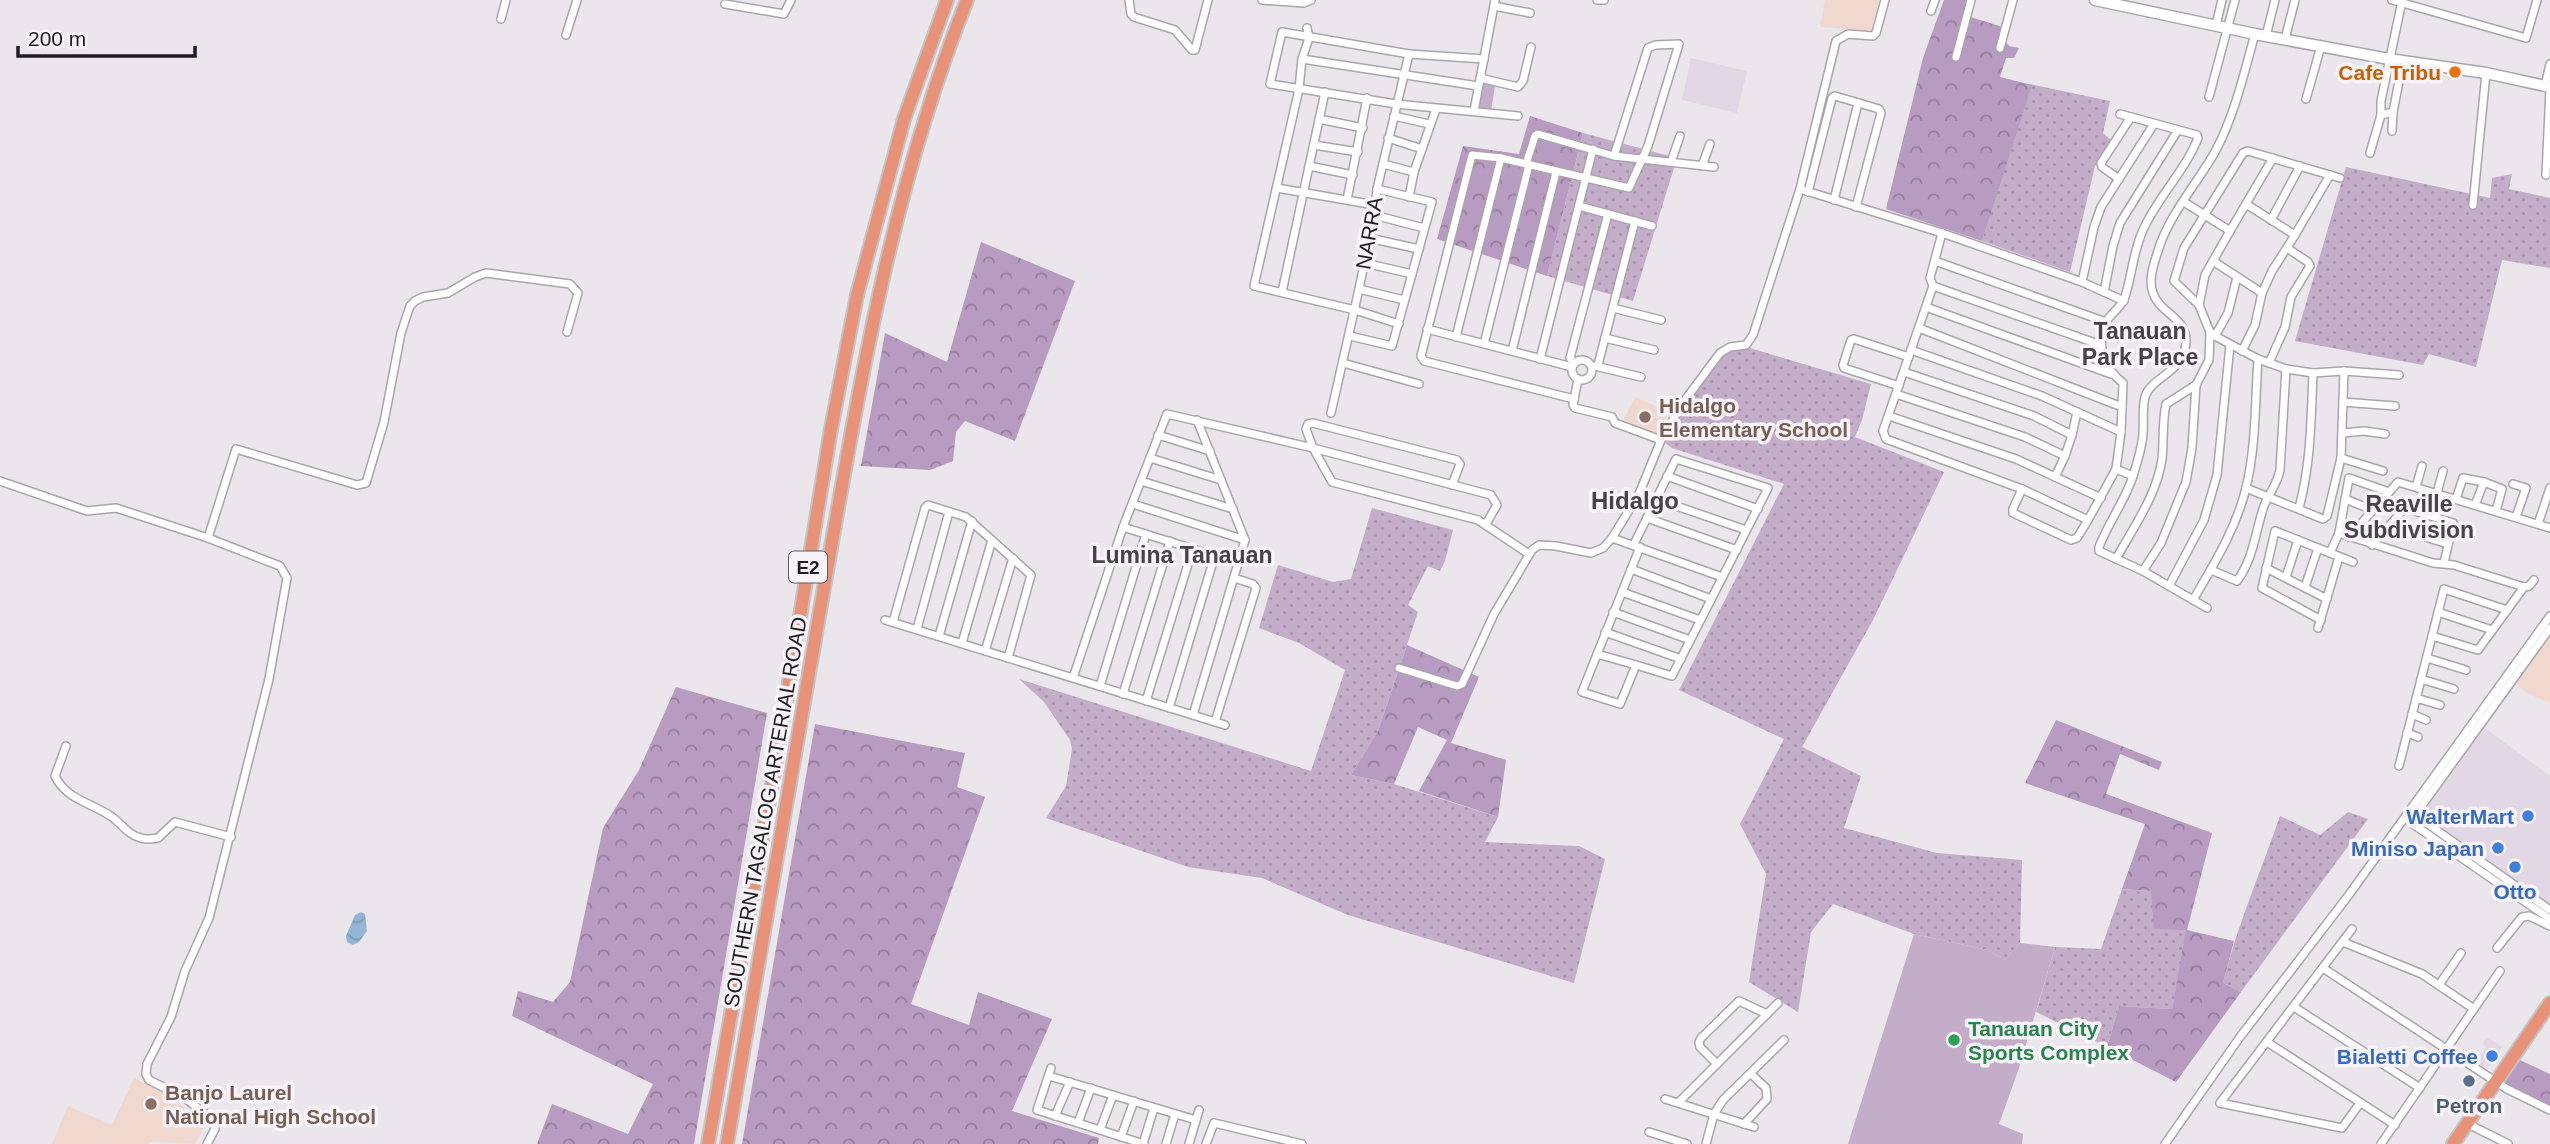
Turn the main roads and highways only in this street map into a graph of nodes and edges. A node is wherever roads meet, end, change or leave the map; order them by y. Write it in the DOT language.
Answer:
graph roads {
  1 [pos="947,0"];
  2 [pos="967,0"];
  3 [pos="2550,1003"];
  4 [pos="708,1144"];
  5 [pos="727,1144"];
  6 [pos="2454,1144"];
  1 -- 4 [label="highway, SOUTHERN TAGALOG ARTERIAL ROAD / E2"];
  2 -- 5 [label="highway, SOUTHERN TAGALOG ARTERIAL ROAD / E2"];
  3 -- 6 [label="highway"];
}
